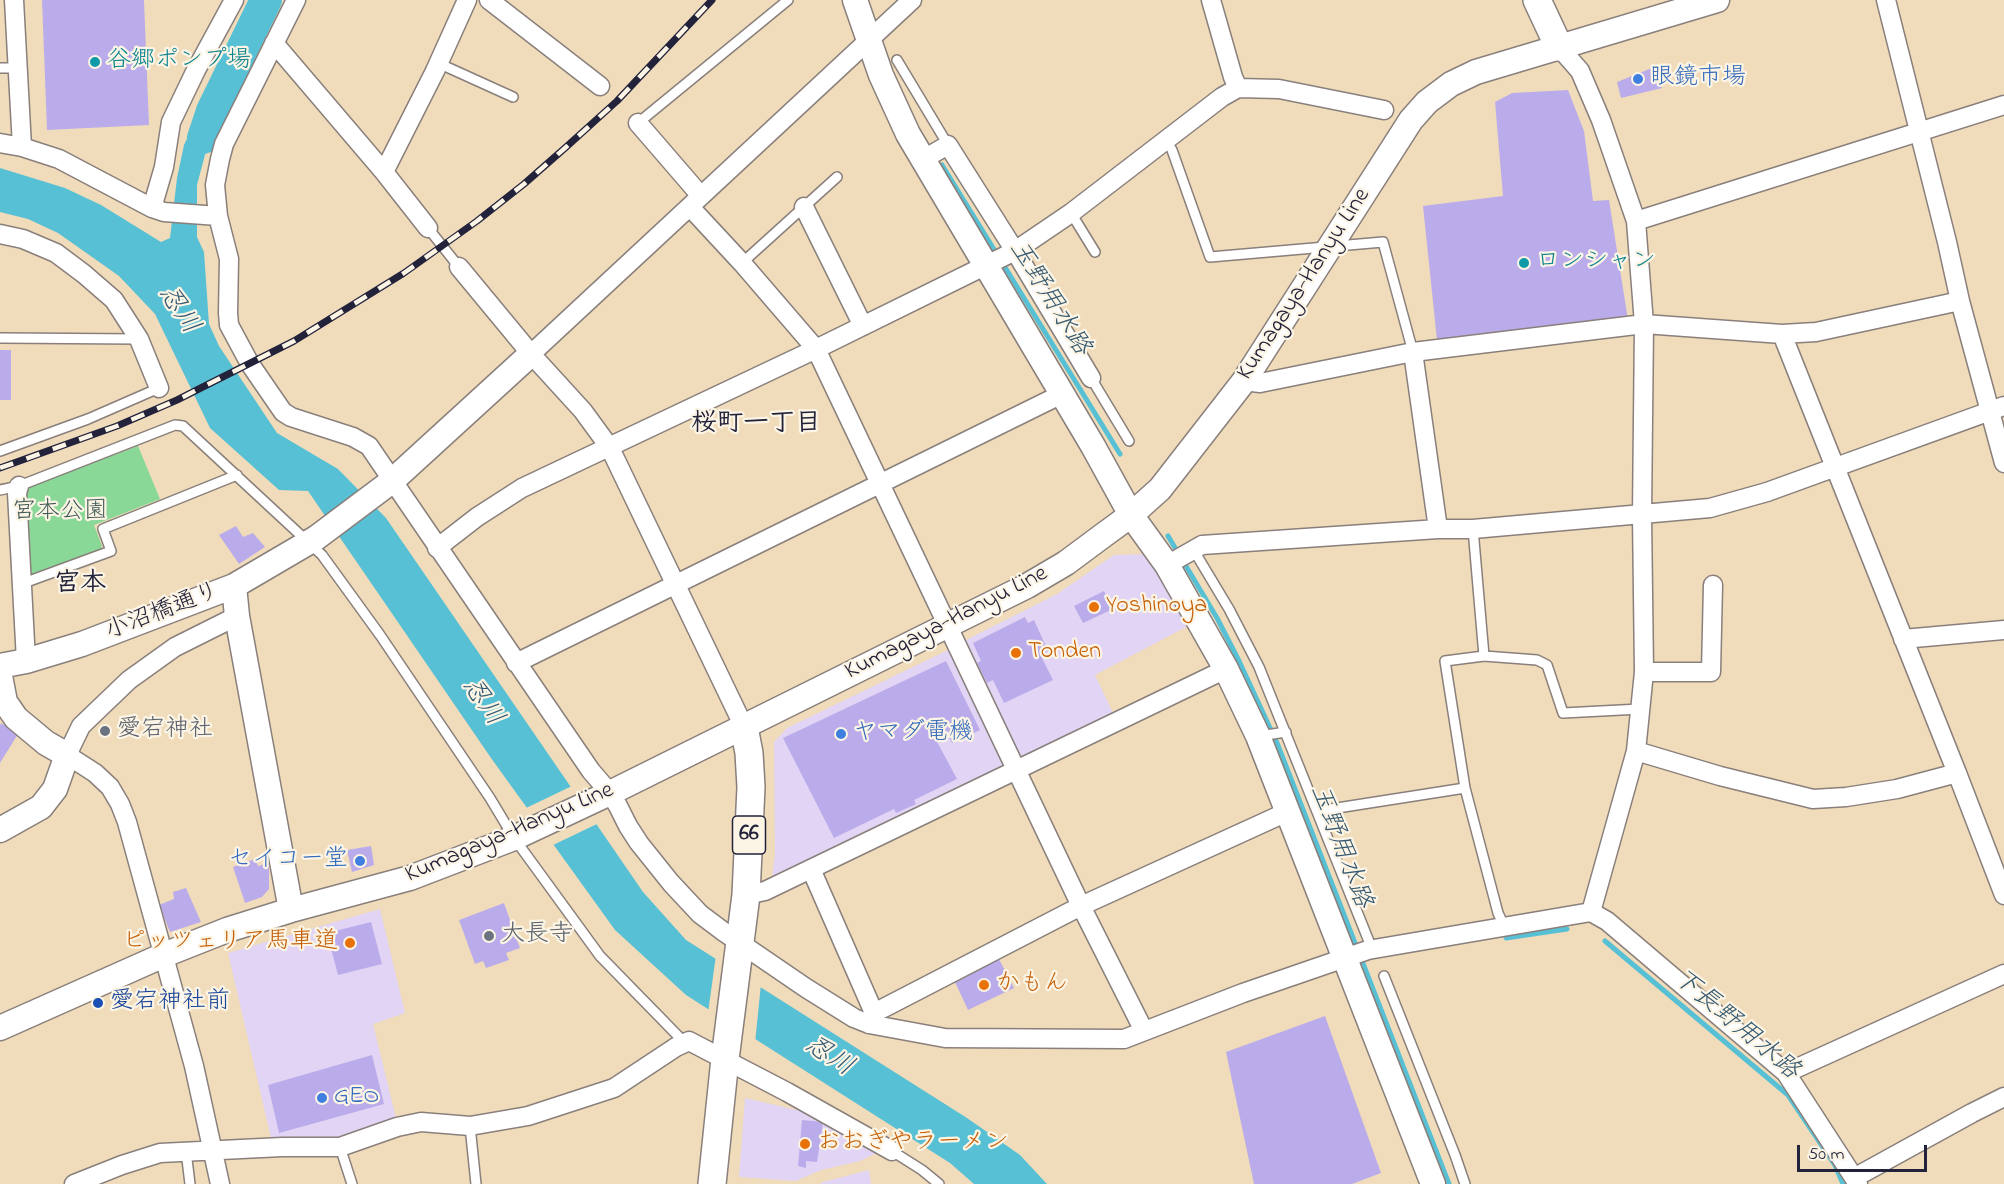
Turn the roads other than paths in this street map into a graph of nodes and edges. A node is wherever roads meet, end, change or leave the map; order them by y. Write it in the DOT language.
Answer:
graph roads {
  1 [pos="234,0"];
  2 [pos="296,0"];
  3 [pos="467,0"];
  4 [pos="489,0"];
  5 [pos="788,0"];
  6 [pos="855,0"];
  7 [pos="912,0"];
  8 [pos="1211,0"];
  9 [pos="1537,0"];
  10 [pos="1716,0"];
  11 [pos="1886,0"];
  12 [pos="12,11"];
  13 [pos="868,42"];
  14 [pos="274,43"];
  15 [pos="1559,47"];
  16 [pos="897,60"];
  17 [pos="438,63"];
  18 [pos="9,68"];
  19 [pos="600,86"];
  20 [pos="1238,88"];
  21 [pos="513,97"];
  22 [pos="2004,105"];
  23 [pos="1384,110"];
  24 [pos="638,123"];
  25 [pos="1918,133"];
  26 [pos="1166,140"];
  27 [pos="0,143"];
  28 [pos="948,145"];
  29 [pos="22,147"];
  30 [pos="922,160"];
  31 [pos="384,172"];
  32 [pos="837,177"];
  33 [pos="696,201"];
  34 [pos="804,207"];
  35 [pos="158,210"];
  36 [pos="1071,213"];
  37 [pos="218,216"];
  38 [pos="1636,221"];
  39 [pos="428,228"];
  40 [pos="0,234"];
  41 [pos="1331,246"];
  42 [pos="1095,252"];
  43 [pos="1000,258"];
  44 [pos="742,263"];
  45 [pos="459,267"];
  46 [pos="1960,301"];
  47 [pos="1644,324"];
  48 [pos="863,326"];
  49 [pos="1782,334"];
  50 [pos="0,338"];
  51 [pos="139,339"];
  52 [pos="816,349"];
  53 [pos="1413,352"];
  54 [pos="531,354"];
  55 [pos="1091,378"];
  56 [pos="1244,381"];
  57 [pos="159,388"];
  58 [pos="1062,394"];
  59 [pos="1997,410"];
  60 [pos="1129,441"];
  61 [pos="610,448"];
  62 [pos="0,451"];
  63 [pos="2004,464"];
  64 [pos="1834,467"];
  65 [pos="237,475"];
  66 [pos="389,483"];
  67 [pos="879,484"];
  68 [pos="19,486"];
  69 [pos="0,490"];
  70 [pos="1131,515"];
  71 [pos="1642,515"];
  72 [pos="1438,529"];
  73 [pos="1473,529"];
  74 [pos="311,540"];
  75 [pos="437,548"];
  76 [pos="1192,549"];
  77 [pos="1169,564"];
  78 [pos="21,584"];
  79 [pos="676,585"];
  80 [pos="1713,585"];
  81 [pos="234,586"];
  82 [pos="237,616"];
  83 [pos="948,626"];
  84 [pos="2004,630"];
  85 [pos="1903,639"];
  86 [pos="1485,656"];
  87 [pos="26,661"];
  88 [pos="516,663"];
  89 [pos="0,666"];
  90 [pos="1226,669"];
  91 [pos="1644,672"];
  92 [pos="0,676"];
  93 [pos="1640,709"];
  94 [pos="744,727"];
  95 [pos="1286,732"];
  96 [pos="1262,735"];
  97 [pos="1636,751"];
  98 [pos="68,755"];
  99 [pos="1017,771"];
  100 [pos="1957,773"];
  101 [pos="1465,788"];
  102 [pos="604,796"];
  103 [pos="1318,811"];
  104 [pos="1287,812"];
  105 [pos="0,830"];
  106 [pos="518,836"];
  107 [pos="811,869"];
  108 [pos="746,895"];
  109 [pos="2004,895"];
  110 [pos="1081,906"];
  111 [pos="291,910"];
  112 [pos="1591,912"];
  113 [pos="1504,926"];
  114 [pos="739,946"];
  115 [pos="1359,952"];
  116 [pos="164,955"];
  117 [pos="2004,974"];
  118 [pos="1384,976"];
  119 [pos="872,1019"];
  120 [pos="0,1028"];
  121 [pos="1144,1031"];
  122 [pos="684,1042"];
  123 [pos="725,1053"];
  124 [pos="1786,1073"];
  125 [pos="2004,1097"];
  126 [pos="470,1126"];
  127 [pos="340,1147"];
  128 [pos="186,1150"];
  129 [pos="213,1150"];
  130 [pos="892,1151"];
  131 [pos="1856,1181"];
  132 [pos="937,1183"];
  133 [pos="74,1184"];
  134 [pos="190,1184"];
  135 [pos="220,1184"];
  136 [pos="352,1184"];
  137 [pos="476,1184"];
  138 [pos="712,1184"];
  139 [pos="1433,1184"];
  140 [pos="1465,1184"];
  1 -- 35 [label="street"];
  2 -- 14 [label="street"];
  3 -- 17 [label="street"];
  4 -- 19 [label="street"];
  5 -- 24 [label="lane"];
  6 -- 13 [label="street"];
  7 -- 13 [label="street"];
  8 -- 20 [label="street"];
  9 -- 15 [label="main road"];
  10 -- 15 [label="street, Kumagaya-Hanyu Line"];
  11 -- 25 [label="street"];
  12 -- 18 [label="street"];
  13 -- 30 [label="street"];
  13 -- 33 [label="street"];
  14 -- 31 [label="street"];
  14 -- 37 [label="street"];
  15 -- 38 [label="street"];
  15 -- 41 [label="street, Kumagaya-Hanyu Line"];
  16 -- 28 [label="lane"];
  17 -- 21 [label="lane"];
  17 -- 31 [label="street"];
  18 -- 29 [label="street"];
  20 -- 23 [label="street"];
  20 -- 26 [label="street"];
  22 -- 25 [label="street"];
  24 -- 33 [label="street"];
  25 -- 38 [label="street"];
  25 -- 46 [label="street"];
  26 -- 36 [label="street"];
  26 -- 41 [label="lane"];
  27 -- 29 [label="street"];
  28 -- 30 [label="street"];
  28 -- 43 [label="street"];
  29 -- 35 [label="street"];
  30 -- 43 [label="street"];
  31 -- 39 [label="street"];
  32 -- 34 [label="lane"];
  33 -- 44 [label="street"];
  33 -- 54 [label="street"];
  34 -- 44 [label="lane"];
  34 -- 48 [label="street"];
  35 -- 37 [label="street"];
  36 -- 42 [label="lane"];
  36 -- 43 [label="street"];
  37 -- 66 [label="street"];
  38 -- 47 [label="street"];
  39 -- 45 [label="lane"];
  40 -- 51 [label="street"];
  41 -- 53 [label="lane"];
  41 -- 56 [label="street, Kumagaya-Hanyu Line"];
  43 -- 48 [label="street"];
  43 -- 55 [label="street"];
  43 -- 58 [label="street"];
  44 -- 52 [label="street"];
  45 -- 54 [label="street"];
  46 -- 49 [label="street"];
  46 -- 59 [label="street"];
  47 -- 49 [label="street"];
  47 -- 53 [label="street"];
  47 -- 71 [label="street"];
  48 -- 52 [label="street"];
  49 -- 64 [label="street"];
  50 -- 51 [label="lane"];
  51 -- 57 [label="street"];
  52 -- 61 [label="street"];
  52 -- 67 [label="street"];
  53 -- 56 [label="street"];
  53 -- 72 [label="street"];
  54 -- 61 [label="street"];
  54 -- 66 [label="street"];
  55 -- 60 [label="lane"];
  56 -- 70 [label="street, Kumagaya-Hanyu Line"];
  57 -- 62 [label="lane"];
  58 -- 67 [label="street"];
  58 -- 70 [label="street"];
  59 -- 63 [label="street"];
  59 -- 64 [label="street"];
  61 -- 75 [label="street"];
  61 -- 79 [label="street"];
  64 -- 71 [label="street"];
  64 -- 85 [label="street"];
  65 -- 68 [label="lane"];
  65 -- 74 [label="lane"];
  65 -- 78 [label="lane"];
  66 -- 74 [label="street, 小沼橋通り"];
  66 -- 75 [label="street"];
  67 -- 79 [label="street"];
  67 -- 83 [label="street"];
  68 -- 69 [label="lane"];
  68 -- 78 [label="street"];
  70 -- 77 [label="street"];
  70 -- 83 [label="street, Kumagaya-Hanyu Line"];
  71 -- 73 [label="street"];
  71 -- 91 [label="street"];
  72 -- 73 [label="street"];
  72 -- 76 [label="street"];
  73 -- 86 [label="lane"];
  74 -- 81 [label="street, 小沼橋通り"];
  74 -- 106 [label="lane"];
  75 -- 88 [label="street"];
  76 -- 77 [label="street"];
  76 -- 95 [label="lane"];
  77 -- 90 [label="street"];
  78 -- 87 [label="street"];
  79 -- 88 [label="street"];
  79 -- 94 [label="street"];
  80 -- 91 [label="street"];
  81 -- 82 [label="street"];
  81 -- 87 [label="street, 小沼橋通り"];
  82 -- 98 [label="street"];
  82 -- 111 [label="street"];
  83 -- 94 [label="street, Kumagaya-Hanyu Line"];
  83 -- 99 [label="street"];
  84 -- 85 [label="street"];
  85 -- 100 [label="street"];
  86 -- 93 [label="lane"];
  86 -- 101 [label="lane"];
  87 -- 89 [label="street, 小沼橋通り"];
  88 -- 102 [label="street"];
  90 -- 96 [label="street"];
  90 -- 99 [label="street"];
  91 -- 93 [label="street"];
  92 -- 98 [label="street"];
  93 -- 97 [label="street"];
  94 -- 102 [label="street, Kumagaya-Hanyu Line"];
  94 -- 108 [label="main road, 66"];
  95 -- 96 [label="lane"];
  95 -- 103 [label="lane"];
  96 -- 104 [label="street"];
  97 -- 100 [label="street"];
  97 -- 112 [label="street"];
  98 -- 105 [label="street"];
  98 -- 116 [label="street"];
  99 -- 107 [label="street"];
  99 -- 110 [label="street"];
  100 -- 109 [label="street"];
  101 -- 103 [label="lane"];
  101 -- 113 [label="lane"];
  102 -- 106 [label="street, Kumagaya-Hanyu Line"];
  102 -- 114 [label="street"];
  103 -- 115 [label="lane"];
  104 -- 110 [label="street"];
  104 -- 115 [label="street"];
  106 -- 111 [label="street, Kumagaya-Hanyu Line"];
  106 -- 122 [label="lane"];
  107 -- 108 [label="street"];
  107 -- 119 [label="street"];
  108 -- 114 [label="main road, 66"];
  110 -- 119 [label="street"];
  110 -- 121 [label="street"];
  111 -- 116 [label="street, Kumagaya-Hanyu Line"];
  112 -- 113 [label="street"];
  112 -- 124 [label="street"];
  113 -- 115 [label="street"];
  114 -- 119 [label="street"];
  114 -- 123 [label="main road, 66"];
  115 -- 121 [label="street"];
  115 -- 139 [label="street"];
  116 -- 120 [label="street, Kumagaya-Hanyu Line"];
  116 -- 129 [label="street"];
  117 -- 124 [label="street"];
  118 -- 140 [label="lane"];
  119 -- 121 [label="street"];
  122 -- 123 [label="street"];
  122 -- 126 [label="street"];
  123 -- 130 [label="street"];
  123 -- 138 [label="main road, 66"];
  124 -- 131 [label="street"];
  125 -- 131 [label="street"];
  126 -- 127 [label="street"];
  126 -- 137 [label="lane"];
  127 -- 129 [label="street"];
  127 -- 136 [label="lane"];
  128 -- 129 [label="street"];
  128 -- 133 [label="street"];
  128 -- 134 [label="lane"];
  129 -- 135 [label="street"];
  130 -- 132 [label="lane"];
}
